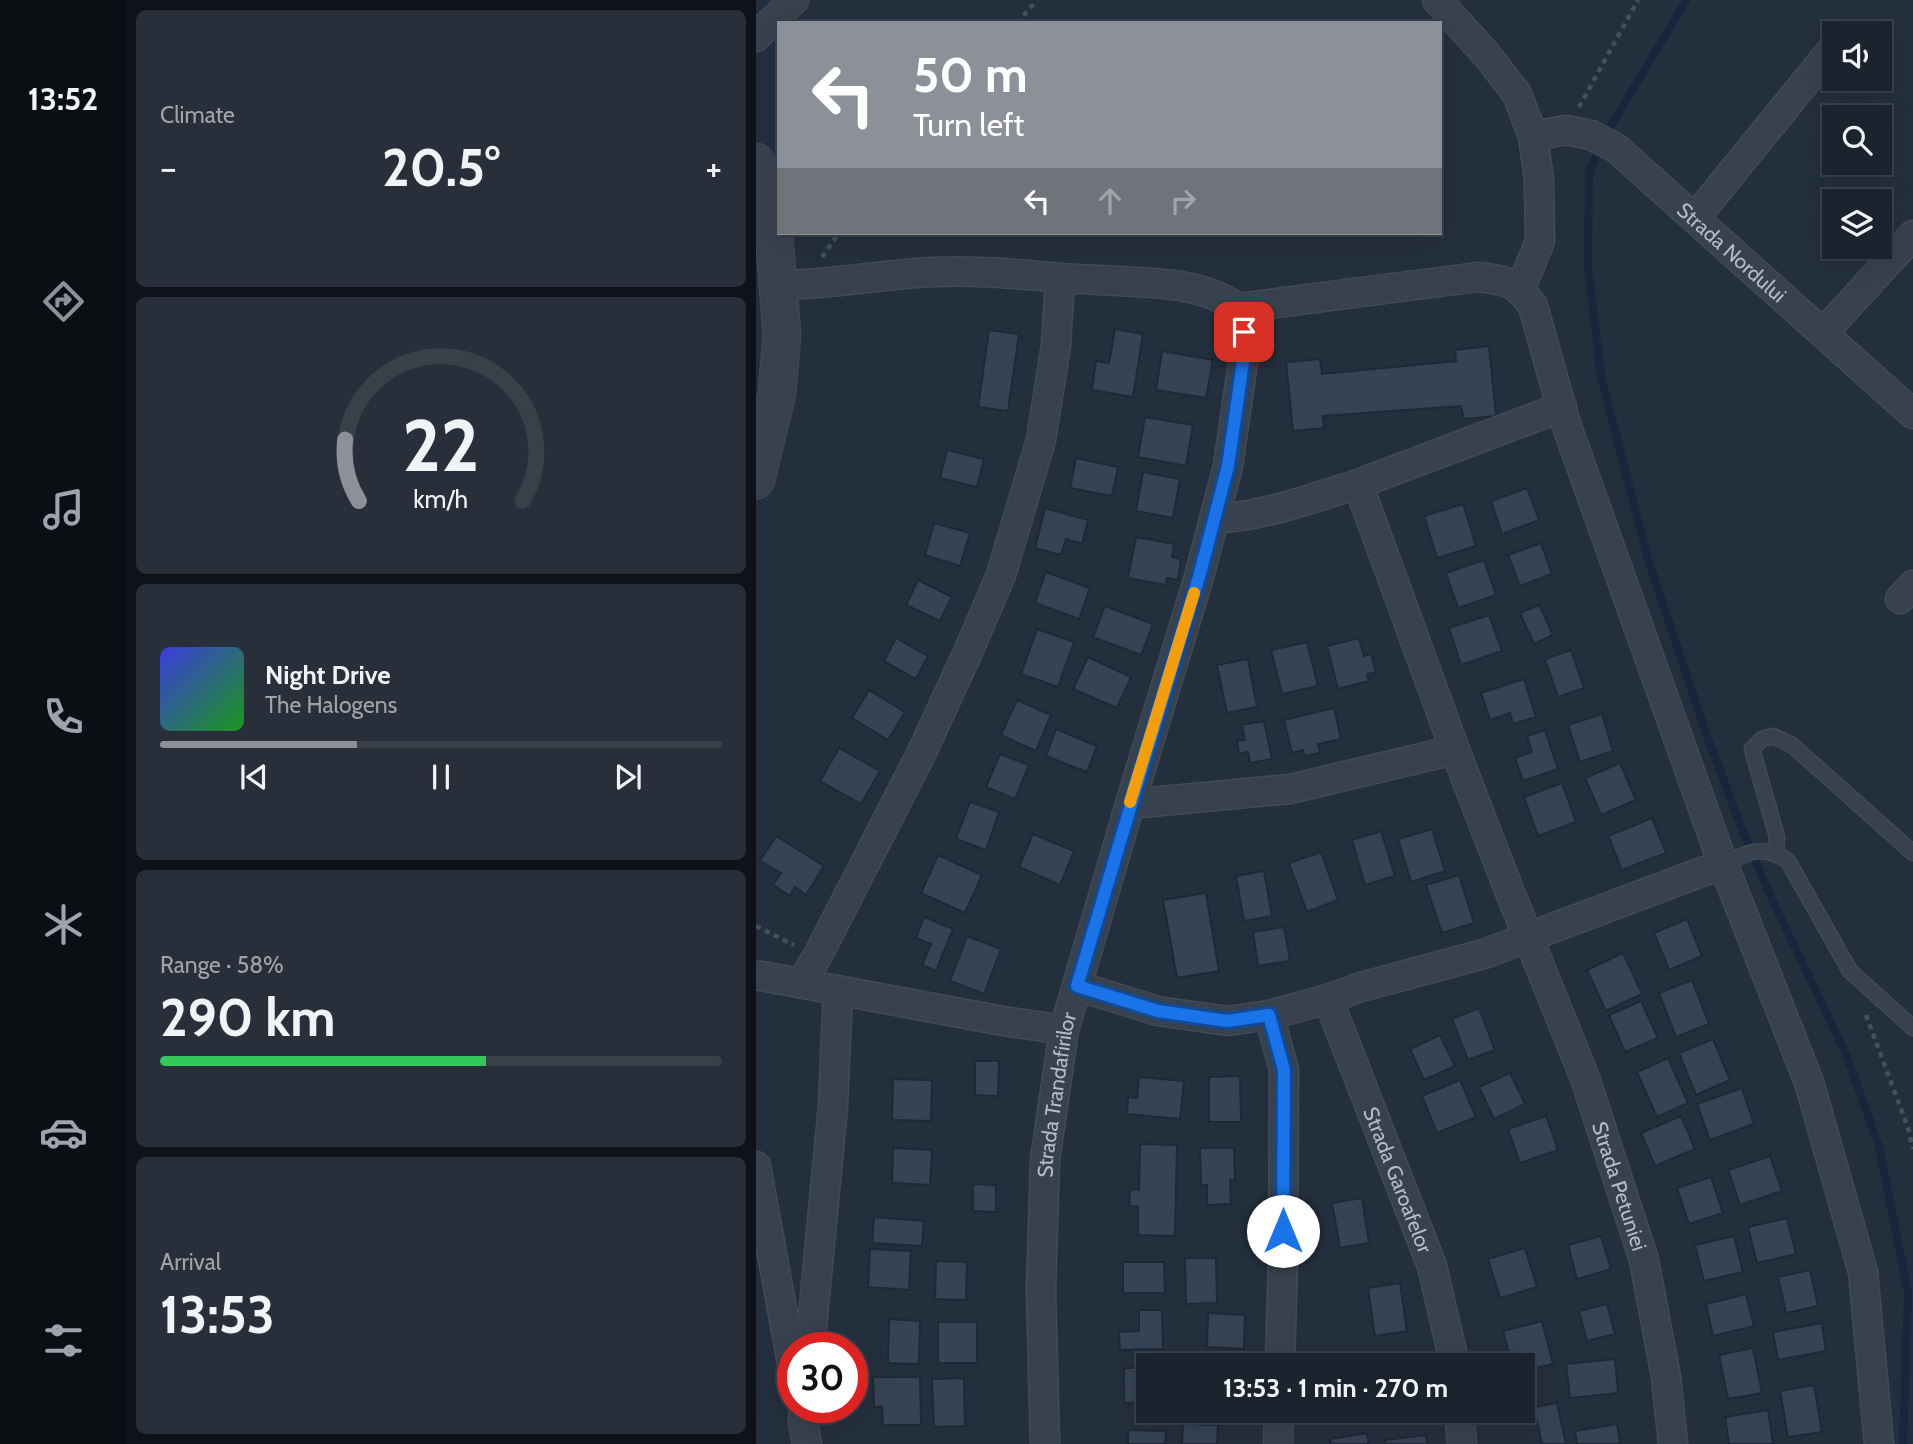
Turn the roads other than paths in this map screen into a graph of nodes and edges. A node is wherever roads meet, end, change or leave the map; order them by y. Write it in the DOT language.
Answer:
graph roads {
  1 [pos="794,0"];
  2 [pos="1437,0"];
  3 [pos="756,37"];
  4 [pos="1822,62"];
  5 [pos="1532,136"];
  6 [pos="756,162"];
  7 [pos="1695,218"];
  8 [pos="1913,235"];
  9 [pos="1060,279"];
  10 [pos="779,285"];
  11 [pos="1521,290"];
  12 [pos="1238,308"];
  13 [pos="1823,333"];
  14 [pos="1562,407"];
  15 [pos="1913,414"];
  16 [pos="756,480"];
  17 [pos="1358,484"];
  18 [pos="1214,519"];
  19 [pos="1455,750"];
  20 [pos="1130,804"];
  21 [pos="1769,851"];
  22 [pos="1913,853"];
  23 [pos="1732,860"];
  24 [pos="1527,937"];
  25 [pos="756,975"];
  26 [pos="801,984"];
  27 [pos="1077,986"];
  28 [pos="838,990"];
  29 [pos="1328,999"];
  30 [pos="1269,1015"];
  31 [pos="1913,1028"];
  32 [pos="1064,1030"];
  33 [pos="756,1166"];
  34 [pos="815,1300"];
  35 [pos="780,1304"];
  36 [pos="786,1332"];
  37 [pos="812,1332"];
  38 [pos="1280,1353"];
  39 [pos="1452,1353"];
  40 [pos="1279,1423"];
  41 [pos="1460,1423"];
  42 [pos="1045,1444"];
  43 [pos="1278,1444"];
  44 [pos="1462,1444"];
  45 [pos="1673,1444"];
  46 [pos="1879,1444"];
  1 -- 3 [label="street"];
  2 -- 5 [label="street"];
  4 -- 7 [label="street"];
  5 -- 7 [label="street, Strada Nordului"];
  5 -- 11 [label="street"];
  6 -- 10 [label="street"];
  7 -- 13 [label="street, Strada Nordului"];
  8 -- 13 [label="street"];
  9 -- 10 [label="street"];
  9 -- 12 [label="street"];
  9 -- 26 [label="street"];
  10 -- 16 [label="street"];
  11 -- 12 [label="street"];
  11 -- 14 [label="street"];
  12 -- 18 [label="street, Strada Trandafirilor"];
  13 -- 15 [label="street, Strada Nordului"];
  14 -- 17 [label="street"];
  14 -- 23 [label="street"];
  17 -- 18 [label="street"];
  17 -- 19 [label="street, Strada Petuniei"];
  18 -- 20 [label="street, Strada Trandafirilor"];
  19 -- 20 [label="street"];
  19 -- 24 [label="street, Strada Petuniei"];
  20 -- 27 [label="street, Strada Trandafirilor"];
  21 -- 22 [label="lane"];
  21 -- 23 [label="lane"];
  21 -- 31 [label="lane"];
  23 -- 24 [label="street"];
  23 -- 46 [label="street"];
  24 -- 29 [label="street"];
  24 -- 45 [label="street, Strada Petuniei"];
  25 -- 26 [label="street"];
  26 -- 28 [label="street"];
  27 -- 30 [label="street"];
  27 -- 32 [label="street, Strada Trandafirilor"];
  28 -- 32 [label="street"];
  28 -- 34 [label="street"];
  29 -- 30 [label="street"];
  29 -- 39 [label="street, Strada Garoafelor"];
  30 -- 38 [label="street"];
  32 -- 42 [label="street, Strada Trandafirilor"];
  33 -- 35 [label="street"];
  34 -- 35 [label="street"];
  34 -- 37 [label="street"];
  35 -- 36 [label="street"];
  40 -- 43 [label="street"];
  41 -- 44 [label="street"];
}
